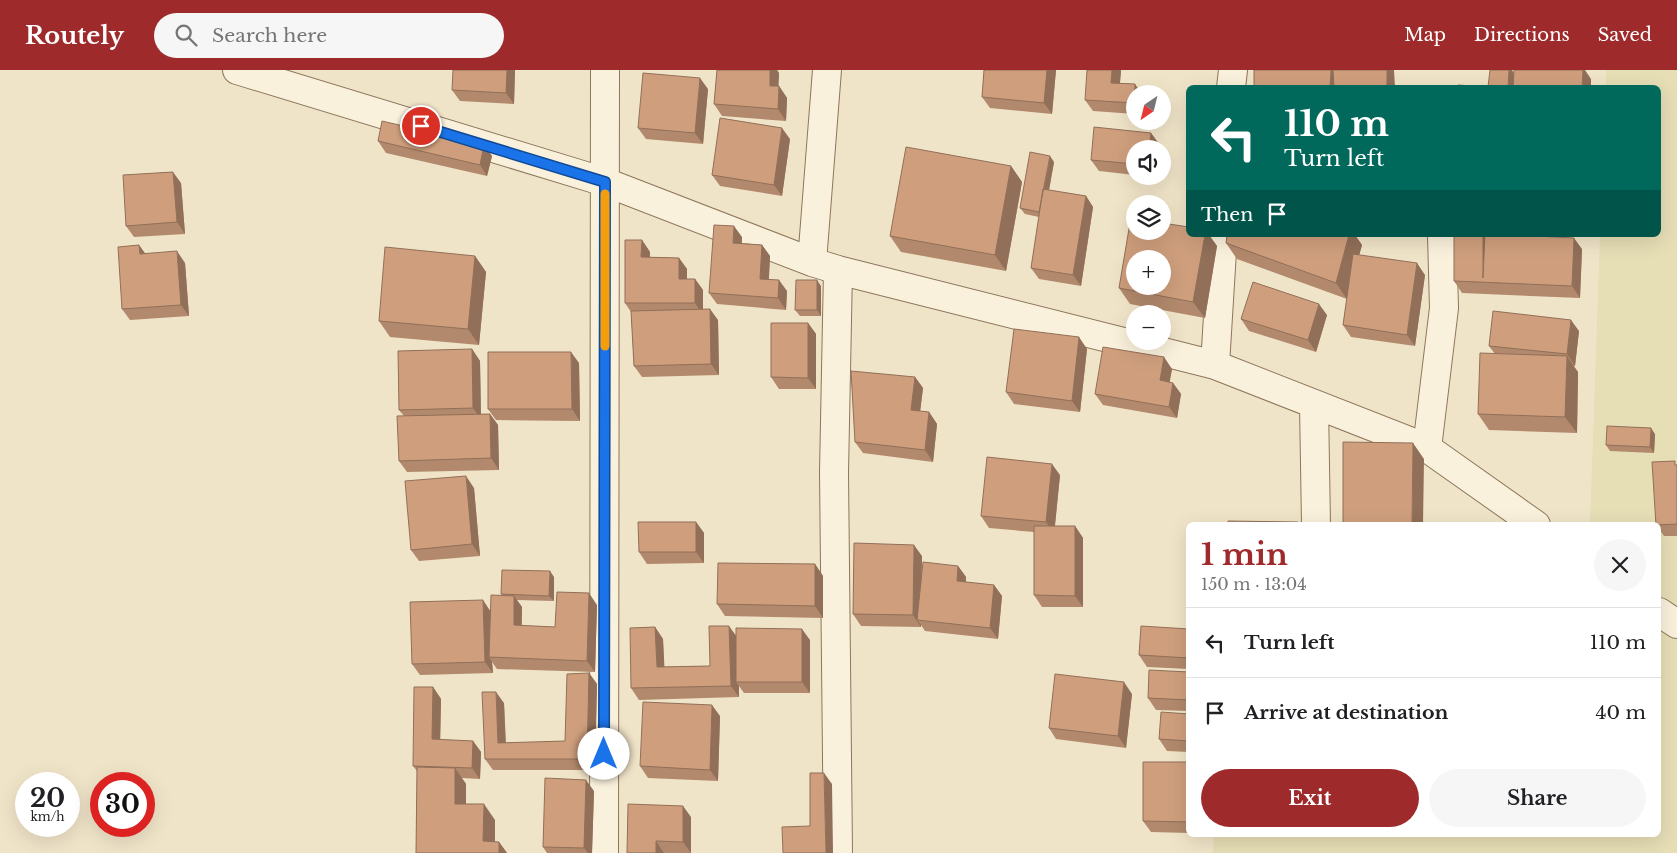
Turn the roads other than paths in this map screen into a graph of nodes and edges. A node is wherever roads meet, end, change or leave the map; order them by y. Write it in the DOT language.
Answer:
graph roads {
  1 [pos="237,70"];
  2 [pos="604,70"];
  3 [pos="826,70"];
  4 [pos="1232,70"];
  5 [pos="1232,85"];
  6 [pos="605,182"];
  7 [pos="1223,237"];
  8 [pos="1442,237"];
  9 [pos="812,262"];
  10 [pos="838,270"];
  11 [pos="1215,365"];
  12 [pos="1314,404"];
  13 [pos="1426,448"];
  14 [pos="1316,522"];
  15 [pos="1532,522"];
  16 [pos="1661,613"];
  17 [pos="1677,624"];
  18 [pos="604,853"];
  19 [pos="838,853"];
  1 -- 6 [label="street"];
  2 -- 6 [label="street"];
  3 -- 9 [label="street"];
  4 -- 5 [label="street"];
  6 -- 9 [label="street"];
  6 -- 18 [label="street"];
  7 -- 11 [label="street"];
  8 -- 13 [label="street"];
  9 -- 10 [label="street"];
  10 -- 11 [label="street"];
  10 -- 19 [label="street"];
  11 -- 12 [label="street"];
  12 -- 13 [label="street"];
  12 -- 14 [label="street"];
  13 -- 15 [label="street"];
  16 -- 17 [label="street"];
}
